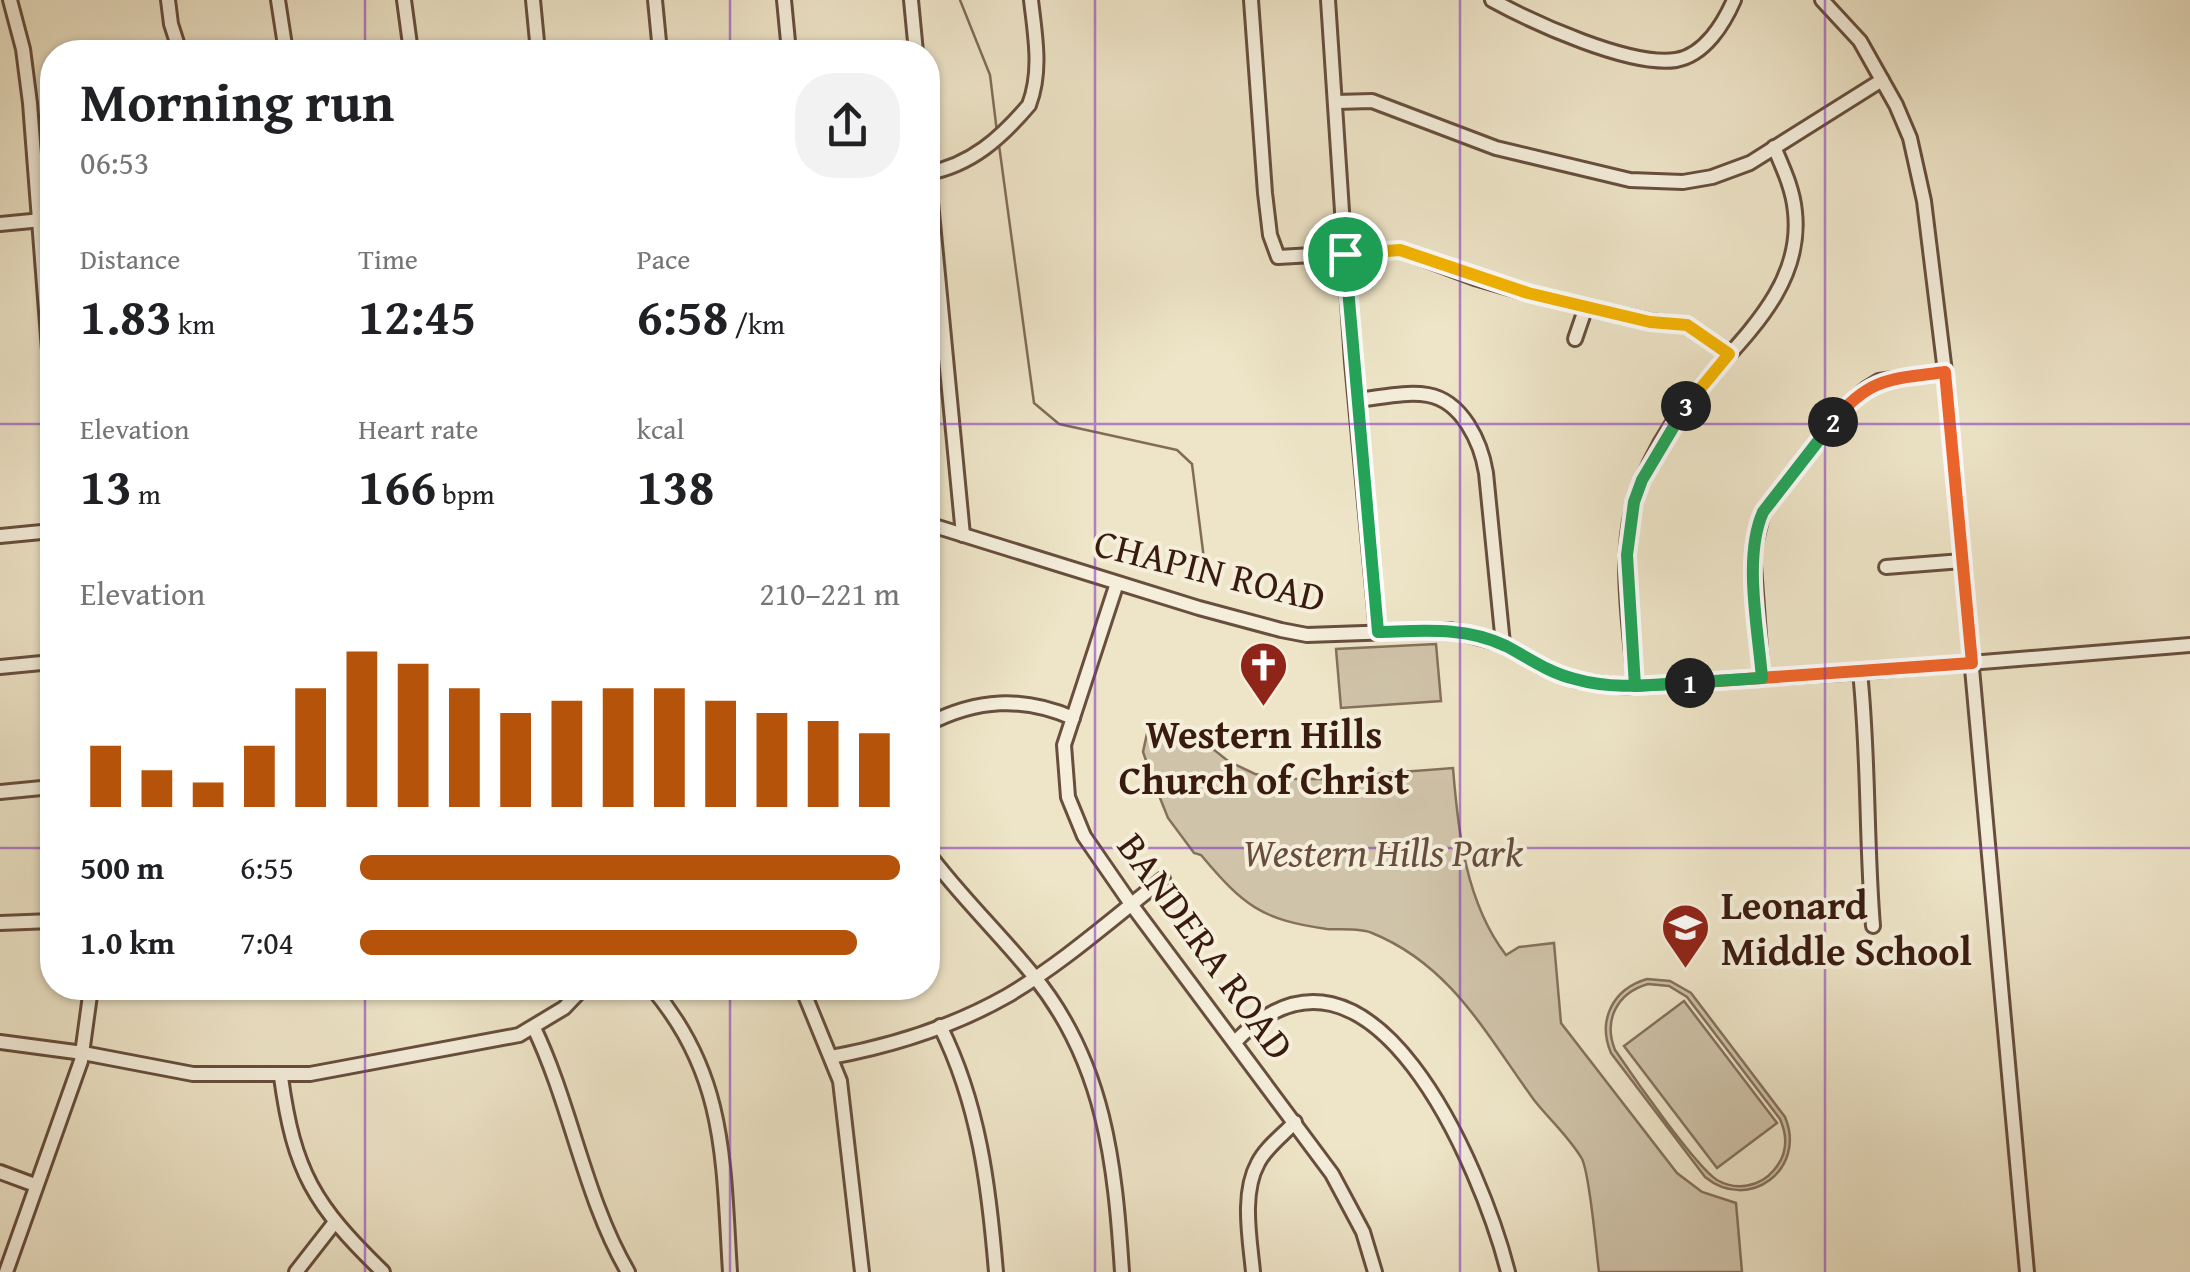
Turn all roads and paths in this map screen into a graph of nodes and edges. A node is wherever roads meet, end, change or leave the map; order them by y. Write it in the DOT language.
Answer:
graph roads {
  1 [pos="10,0"];
  2 [pos="168,0"];
  3 [pos="278,0"];
  4 [pos="404,0"];
  5 [pos="533,0"];
  6 [pos="655,0"];
  7 [pos="784,0"];
  8 [pos="911,0"];
  9 [pos="1031,0"];
  10 [pos="1251,0"];
  11 [pos="1328,0"];
  12 [pos="1492,0"];
  13 [pos="1734,0"];
  14 [pos="1822,0"];
  15 [pos="176,40"];
  16 [pos="284,40"];
  17 [pos="410,40"];
  18 [pos="537,40"];
  19 [pos="659,40"];
  20 [pos="788,40"];
  21 [pos="915,40"];
  22 [pos="1882,80"];
  23 [pos="1336,102"];
  24 [pos="1774,147"];
  25 [pos="940,169"];
  26 [pos="40,173"];
  27 [pos="40,221"];
  28 [pos="0,224"];
  29 [pos="1345,254"];
  30 [pos="940,296"];
  31 [pos="1586,306"];
  32 [pos="1575,339"];
  33 [pos="1729,354"];
  34 [pos="1945,372"];
  35 [pos="1356,400"];
  36 [pos="940,528"];
  37 [pos="40,533"];
  38 [pos="963,535"];
  39 [pos="0,536"];
  40 [pos="1962,561"];
  41 [pos="1886,567"];
  42 [pos="1117,583"];
  43 [pos="1378,632"];
  44 [pos="1503,644"];
  45 [pos="2190,645"];
  46 [pos="40,663"];
  47 [pos="1972,663"];
  48 [pos="0,667"];
  49 [pos="1860,672"];
  50 [pos="1762,678"];
  51 [pos="1635,686"];
  52 [pos="940,718"];
  53 [pos="1073,718"];
  54 [pos="40,789"];
  55 [pos="0,792"];
  56 [pos="940,869"];
  57 [pos="1163,879"];
  58 [pos="1132,904"];
  59 [pos="40,922"];
  60 [pos="0,924"];
  61 [pos="1873,926"];
  62 [pos="1035,977"];
  63 [pos="89,1000"];
  64 [pos="572,1000"];
  65 [pos="661,1000"];
  66 [pos="807,1000"];
  67 [pos="940,1026"];
  68 [pos="534,1028"];
  69 [pos="0,1042"];
  70 [pos="1235,1042"];
  71 [pos="82,1053"];
  72 [pos="831,1056"];
  73 [pos="281,1077"];
  74 [pos="1295,1122"];
  75 [pos="0,1172"];
  76 [pos="35,1186"];
  77 [pos="335,1222"];
  78 [pos="6,1272"];
  79 [pos="296,1272"];
  80 [pos="382,1272"];
  81 [pos="628,1272"];
  82 [pos="730,1272"];
  83 [pos="862,1272"];
  84 [pos="996,1272"];
  85 [pos="1122,1272"];
  86 [pos="1252,1272"];
  87 [pos="1375,1272"];
  88 [pos="1508,1272"];
  89 [pos="2026,1272"];
  1 -- 26 [label="street"];
  2 -- 15 [label="street"];
  3 -- 16 [label="street"];
  4 -- 17 [label="street"];
  5 -- 18 [label="street"];
  6 -- 19 [label="street"];
  7 -- 20 [label="street"];
  8 -- 21 [label="street"];
  9 -- 25 [label="street"];
  10 -- 29 [label="street"];
  11 -- 23 [label="street"];
  12 -- 13 [label="street"];
  14 -- 22 [label="street"];
  22 -- 24 [label="street"];
  22 -- 34 [label="street"];
  23 -- 24 [label="street"];
  23 -- 29 [label="street"];
  24 -- 33 [label="street"];
  27 -- 28 [label="street"];
  29 -- 31 [label="street"];
  29 -- 35 [label="street"];
  30 -- 38 [label="street"];
  31 -- 32 [label="street"];
  31 -- 33 [label="street"];
  33 -- 51 [label="street"];
  34 -- 40 [label="street"];
  34 -- 50 [label="street"];
  35 -- 43 [label="street"];
  35 -- 44 [label="street"];
  36 -- 38 [label="street, CHAPIN ROAD"];
  37 -- 39 [label="street"];
  38 -- 42 [label="street, CHAPIN ROAD"];
  40 -- 41 [label="street"];
  40 -- 47 [label="street"];
  42 -- 43 [label="street, CHAPIN ROAD"];
  42 -- 53 [label="street, BANDERA ROAD"];
  43 -- 44 [label="street, CHAPIN ROAD"];
  44 -- 51 [label="street, CHAPIN ROAD"];
  45 -- 47 [label="street, CHAPIN ROAD"];
  46 -- 48 [label="street"];
  47 -- 49 [label="street, CHAPIN ROAD"];
  47 -- 89 [label="street"];
  49 -- 50 [label="street, CHAPIN ROAD"];
  49 -- 61 [label="street"];
  50 -- 51 [label="street, CHAPIN ROAD"];
  52 -- 53 [label="street"];
  53 -- 58 [label="street, BANDERA ROAD"];
  54 -- 55 [label="street"];
  56 -- 62 [label="street"];
  57 -- 58 [label="street"];
  58 -- 62 [label="street"];
  58 -- 70 [label="street, BANDERA ROAD"];
  59 -- 60 [label="street"];
  62 -- 67 [label="street"];
  62 -- 85 [label="street"];
  63 -- 71 [label="street"];
  64 -- 68 [label="street"];
  65 -- 82 [label="street"];
  66 -- 72 [label="street"];
  67 -- 72 [label="street"];
  67 -- 84 [label="street"];
  68 -- 73 [label="street"];
  68 -- 81 [label="street"];
  69 -- 71 [label="street"];
  70 -- 74 [label="street, BANDERA ROAD"];
  70 -- 88 [label="street"];
  71 -- 73 [label="street"];
  71 -- 76 [label="street"];
  72 -- 83 [label="street"];
  73 -- 77 [label="street"];
  74 -- 86 [label="street"];
  74 -- 87 [label="street, BANDERA ROAD"];
  75 -- 76 [label="street"];
  76 -- 78 [label="street"];
  77 -- 79 [label="street"];
  77 -- 80 [label="street"];
}
